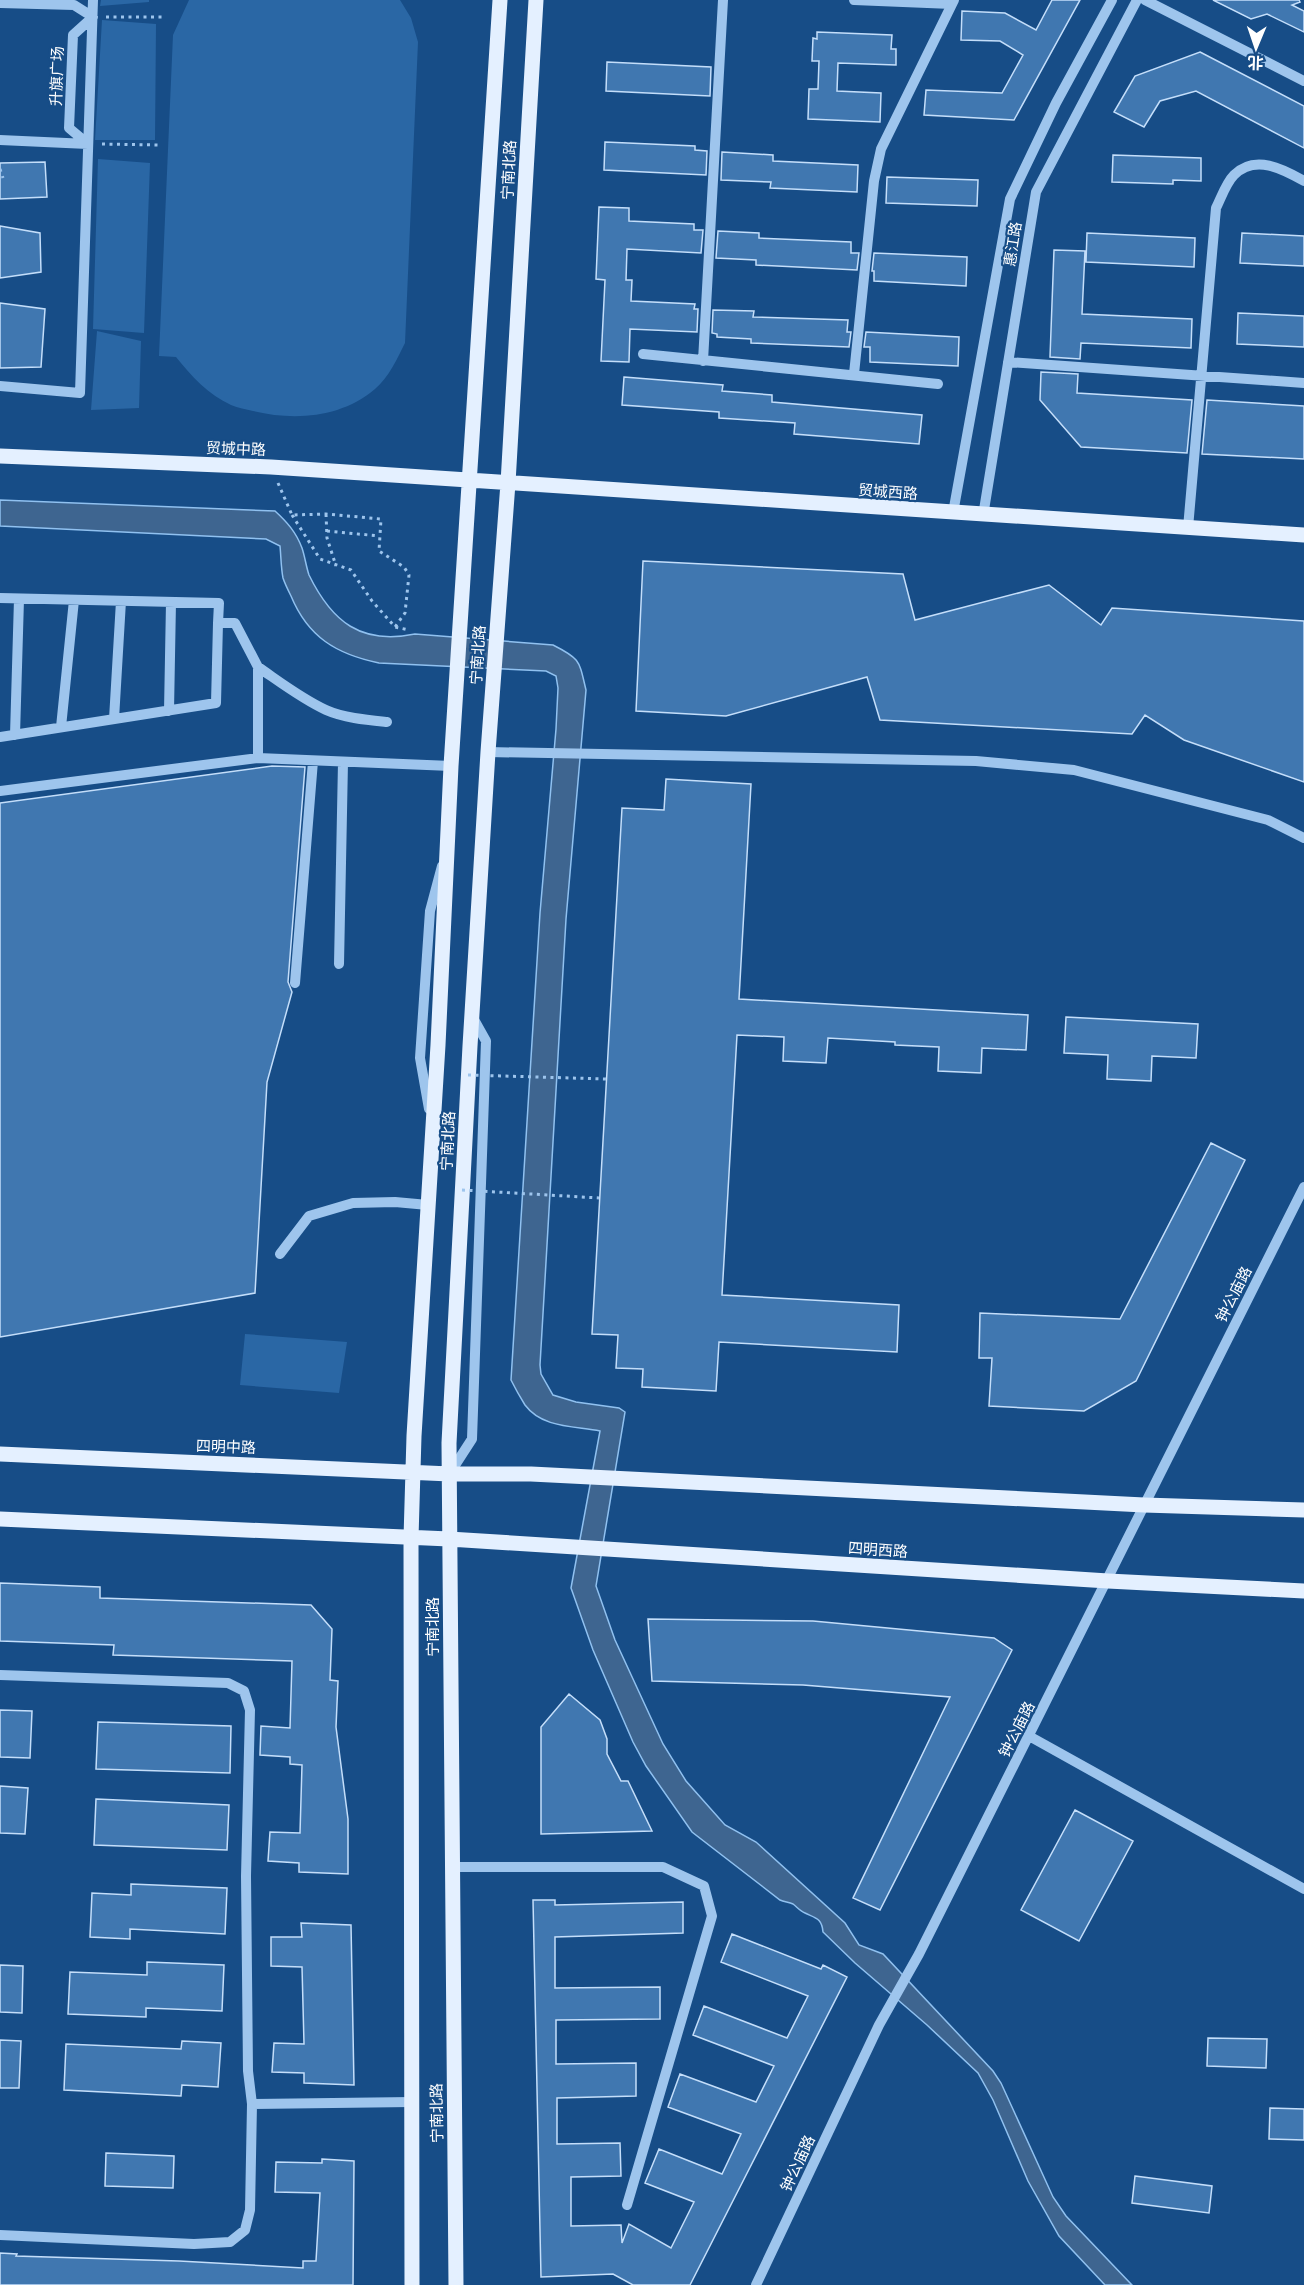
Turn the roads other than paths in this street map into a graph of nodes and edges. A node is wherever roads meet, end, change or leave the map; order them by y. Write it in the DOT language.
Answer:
graph roads {
  1 [pos="93,0"];
  2 [pos="500,0"];
  3 [pos="536,0"];
  4 [pos="723,0"];
  5 [pos="854,0"];
  6 [pos="1112,0"];
  7 [pos="1137,0"];
  8 [pos="1145,0"];
  9 [pos="953,2"];
  10 [pos="0,3"];
  11 [pos="93,17"];
  12 [pos="1304,81"];
  13 [pos="0,140"];
  14 [pos="88,144"];
  15 [pos="1304,181"];
  16 [pos="643,354"];
  17 [pos="703,361"];
  18 [pos="1008,362"];
  19 [pos="854,374"];
  20 [pos="1201,376"];
  21 [pos="1304,383"];
  22 [pos="938,384"];
  23 [pos="0,386"];
  24 [pos="0,456"];
  25 [pos="470,481"];
  26 [pos="508,483"];
  27 [pos="953,513"];
  28 [pos="983,516"];
  29 [pos="1188,528"];
  30 [pos="1304,535"];
  31 [pos="0,598"];
  32 [pos="19,599"];
  33 [pos="74,600"];
  34 [pos="122,601"];
  35 [pos="171,602"];
  36 [pos="218,622"];
  37 [pos="258,667"];
  38 [pos="169,711"];
  39 [pos="114,719"];
  40 [pos="387,722"];
  41 [pos="61,727"];
  42 [pos="15,735"];
  43 [pos="0,737"];
  44 [pos="488,752"];
  45 [pos="258,758"];
  46 [pos="313,760"];
  47 [pos="343,762"];
  48 [pos="451,766"];
  49 [pos="0,791"];
  50 [pos="1304,838"];
  51 [pos="339,964"];
  52 [pos="295,983"];
  53 [pos="472,1016"];
  54 [pos="1304,1187"];
  55 [pos="428,1204"];
  56 [pos="280,1254"];
  57 [pos="0,1454"];
  58 [pos="413,1472"];
  59 [pos="450,1474"];
  60 [pos="1144,1504"];
  61 [pos="1304,1510"];
  62 [pos="0,1519"];
  63 [pos="411,1538"];
  64 [pos="449,1539"];
  65 [pos="1107,1581"];
  66 [pos="1304,1591"];
  67 [pos="0,1675"];
  68 [pos="1029,1736"];
  69 [pos="452,1867"];
  70 [pos="1304,1889"];
  71 [pos="412,2102"];
  72 [pos="252,2104"];
  73 [pos="627,2205"];
  74 [pos="0,2235"];
  75 [pos="412,2285"];
  76 [pos="456,2285"];
  77 [pos="756,2285"];
  1 -- 11 [label="street"];
  2 -- 25 [label="main road, 宁南北路"];
  3 -- 26 [label="main road, 宁南北路"];
  4 -- 17 [label="street"];
  5 -- 9 [label="street"];
  6 -- 27 [label="street, 惠江路"];
  7 -- 18 [label="street, 惠江路"];
  8 -- 12 [label="street"];
  9 -- 19 [label="street"];
  10 -- 11 [label="street"];
  11 -- 14 [label="street"];
  11 -- 14 [label="street, 升旗广场"];
  13 -- 14 [label="street"];
  14 -- 23 [label="street"];
  15 -- 20 [label="street"];
  16 -- 17 [label="street"];
  17 -- 19 [label="street"];
  18 -- 20 [label="street"];
  18 -- 28 [label="street, 惠江路"];
  19 -- 22 [label="street"];
  20 -- 21 [label="street"];
  20 -- 29 [label="street"];
  24 -- 25 [label="main road, 贸城中路"];
  25 -- 26 [label="main road, 贸城西路"];
  25 -- 48 [label="main road, 宁南北路"];
  26 -- 27 [label="main road, 贸城西路"];
  26 -- 44 [label="main road, 宁南北路"];
  27 -- 28 [label="main road, 贸城西路"];
  28 -- 29 [label="main road, 贸城西路"];
  29 -- 30 [label="main road, 贸城西路"];
  31 -- 32 [label="street"];
  32 -- 33 [label="street"];
  32 -- 42 [label="street"];
  33 -- 34 [label="street"];
  33 -- 41 [label="street"];
  34 -- 35 [label="street"];
  34 -- 39 [label="street"];
  35 -- 36 [label="street"];
  35 -- 38 [label="street"];
  36 -- 37 [label="street"];
  36 -- 38 [label="street"];
  37 -- 40 [label="street"];
  37 -- 45 [label="street"];
  38 -- 39 [label="street"];
  39 -- 41 [label="street"];
  41 -- 42 [label="street"];
  42 -- 43 [label="street"];
  44 -- 50 [label="street"];
  44 -- 53 [label="main road, 宁南北路"];
  45 -- 46 [label="street"];
  45 -- 49 [label="street"];
  46 -- 47 [label="street"];
  46 -- 52 [label="street"];
  47 -- 48 [label="street"];
  47 -- 51 [label="street"];
  48 -- 55 [label="main road, 宁南北路"];
  53 -- 59 [label="main road, 宁南北路"];
  53 -- 59 [label="street"];
  54 -- 60 [label="street, 钟公庙路"];
  55 -- 56 [label="street"];
  55 -- 58 [label="main road, 宁南北路"];
  57 -- 58 [label="main road, 四明中路"];
  58 -- 59 [label="main road, 四明中路"];
  58 -- 63 [label="main road, 宁南北路"];
  59 -- 60 [label="main road"];
  59 -- 64 [label="main road, 宁南北路"];
  60 -- 61 [label="main road"];
  60 -- 65 [label="street, 钟公庙路"];
  62 -- 63 [label="main road"];
  63 -- 64 [label="main road"];
  63 -- 71 [label="main road, 宁南北路"];
  64 -- 65 [label="main road, 四明西路"];
  64 -- 69 [label="main road, 宁南北路"];
  65 -- 66 [label="main road, 四明西路"];
  65 -- 68 [label="street, 钟公庙路"];
  67 -- 72 [label="street"];
  68 -- 70 [label="street"];
  68 -- 77 [label="street, 钟公庙路"];
  69 -- 73 [label="street"];
  69 -- 76 [label="main road, 宁南北路"];
  71 -- 72 [label="street"];
  71 -- 75 [label="main road, 宁南北路"];
  72 -- 74 [label="street"];
}
